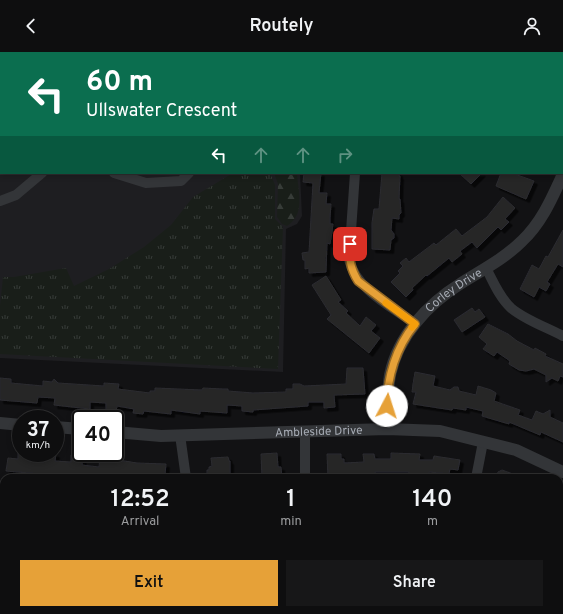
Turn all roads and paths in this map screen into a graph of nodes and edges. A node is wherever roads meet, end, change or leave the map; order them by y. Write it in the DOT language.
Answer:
graph roads {
  1 [pos="41,174"];
  2 [pos="117,174"];
  3 [pos="188,174"];
  4 [pos="355,174"];
  5 [pos="562,174"];
  6 [pos="0,201"];
  7 [pos="486,268"];
  8 [pos="415,324"];
  9 [pos="563,336"];
  10 [pos="0,423"];
  11 [pos="12,424"];
  12 [pos="387,429"];
  13 [pos="305,432"];
  14 [pos="124,433"];
  15 [pos="180,435"];
  16 [pos="483,442"];
  17 [pos="563,472"];
  18 [pos="185,474"];
  19 [pos="304,474"];
  20 [pos="477,474"];
  1 -- 6 [label="street"];
  2 -- 3 [label="street"];
  4 -- 8 [label="street"];
  5 -- 7 [label="street, Corley Drive"];
  7 -- 8 [label="street, Corley Drive"];
  7 -- 9 [label="street"];
  8 -- 12 [label="street, Corley Drive"];
  10 -- 11 [label="street"];
  12 -- 13 [label="street, Ambleside Drive"];
  12 -- 16 [label="street, Ambleside Drive"];
  13 -- 15 [label="street, Ambleside Drive"];
  13 -- 19 [label="street"];
  14 -- 15 [label="street, Ambleside Drive"];
  15 -- 18 [label="street"];
  16 -- 17 [label="street, Ambleside Drive"];
  16 -- 20 [label="street"];
}
